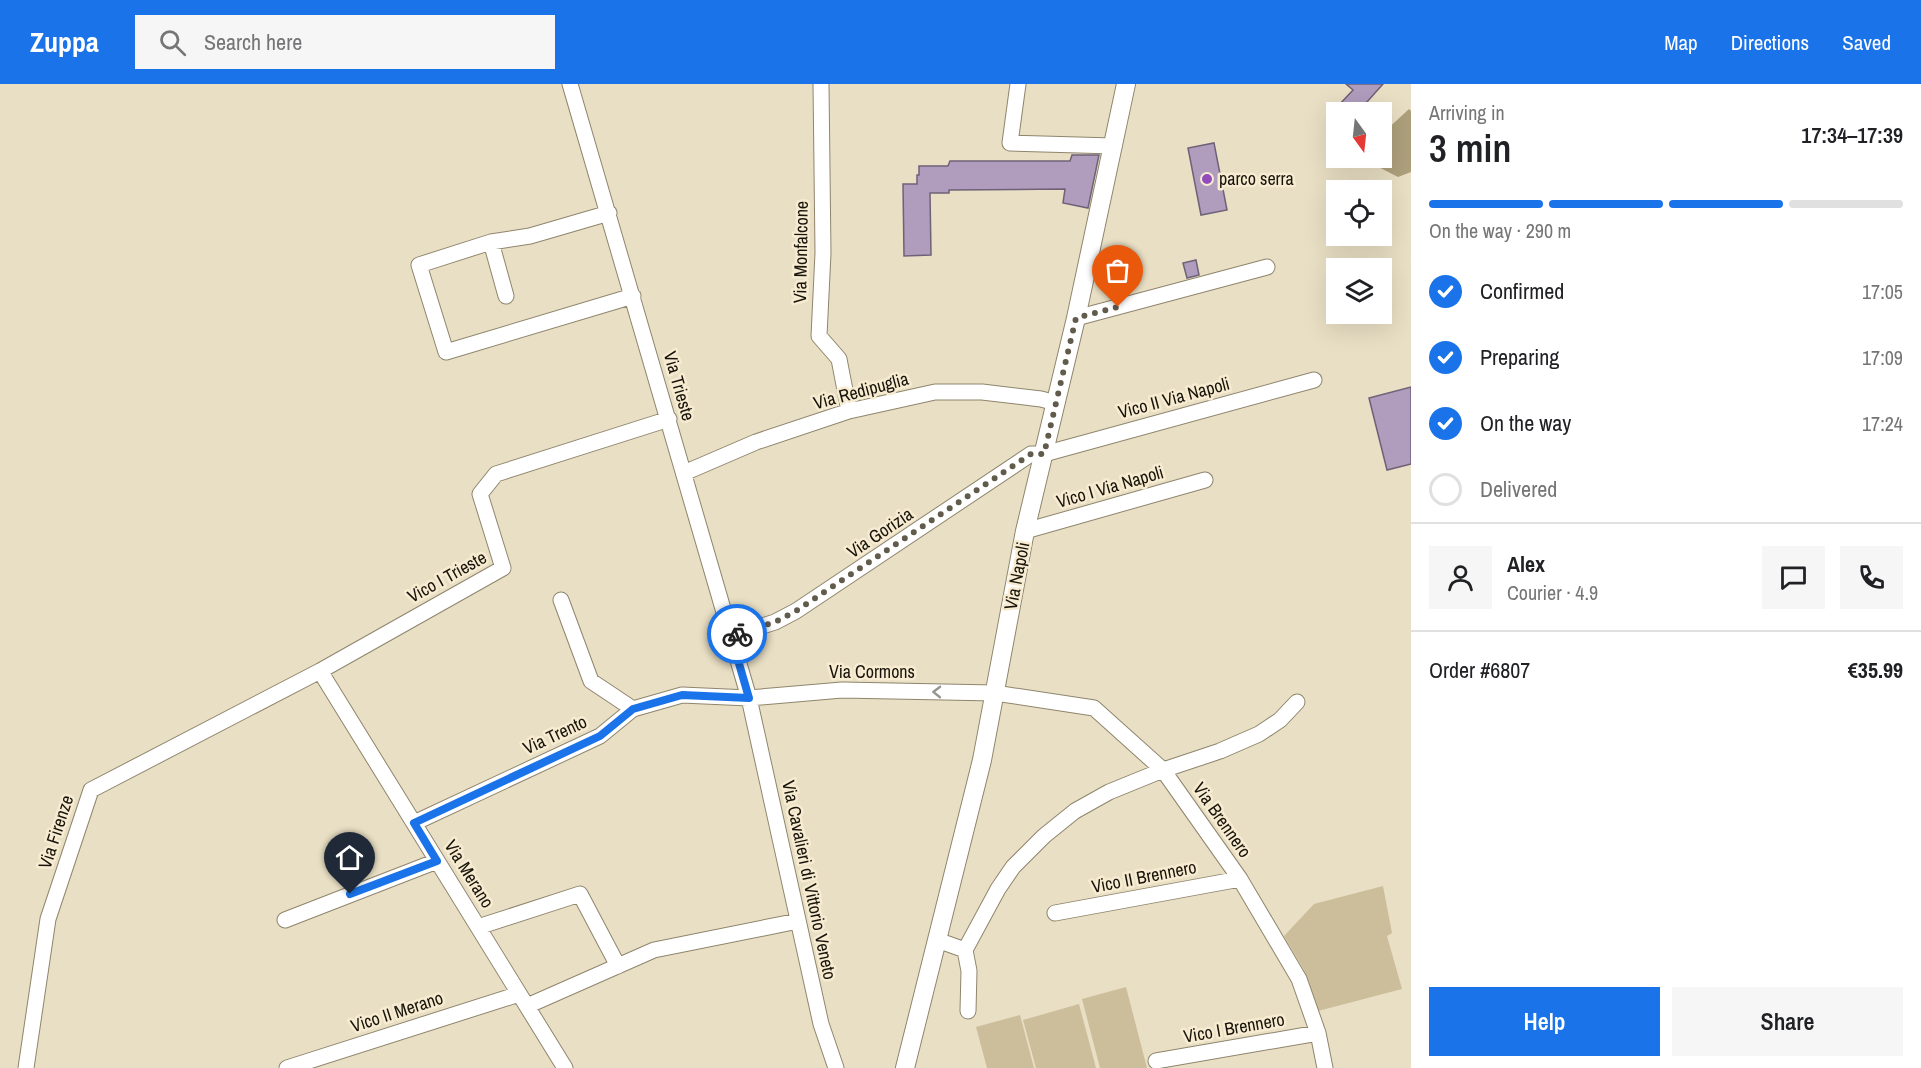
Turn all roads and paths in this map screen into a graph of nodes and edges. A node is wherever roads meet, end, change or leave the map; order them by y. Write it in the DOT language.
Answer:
graph roads {
  1 [pos="570,84"];
  2 [pos="821,84"];
  3 [pos="1018,84"];
  4 [pos="1126,84"];
  5 [pos="1114,146"];
  6 [pos="609,213"];
  7 [pos="491,242"];
  8 [pos="1268,267"];
  9 [pos="506,296"];
  10 [pos="633,296"];
  11 [pos="1076,318"];
  12 [pos="1314,380"];
  13 [pos="1056,403"];
  14 [pos="849,411"];
  15 [pos="669,419"];
  16 [pos="1044,454"];
  17 [pos="684,473"];
  18 [pos="1205,480"];
  19 [pos="1025,531"];
  20 [pos="561,600"];
  21 [pos="731,636"];
  22 [pos="320,671"];
  23 [pos="995,693"];
  24 [pos="749,698"];
  25 [pos="1297,702"];
  26 [pos="633,709"];
  27 [pos="1162,770"];
  28 [pos="414,823"];
  29 [pos="437,861"];
  30 [pos="1240,879"];
  31 [pos="1055,913"];
  32 [pos="285,920"];
  33 [pos="798,921"];
  34 [pos="478,927"];
  35 [pos="937,940"];
  36 [pos="965,950"];
  37 [pos="618,966"];
  38 [pos="523,1000"];
  39 [pos="968,1011"];
  40 [pos="1318,1033"];
  41 [pos="1156,1061"];
  42 [pos="561,1067"];
  43 [pos="26,1068"];
  44 [pos="287,1068"];
  45 [pos="836,1068"];
  46 [pos="905,1068"];
  47 [pos="1325,1068"];
  1 -- 6 [label="street, Via Trieste"];
  2 -- 14 [label="street, Via Monfalcone"];
  3 -- 5 [label="street"];
  4 -- 5 [label="street, Via Napoli"];
  5 -- 11 [label="street, Via Napoli"];
  6 -- 7 [label="street"];
  6 -- 10 [label="street, Via Trieste"];
  7 -- 9 [label="street"];
  7 -- 10 [label="street"];
  8 -- 11 [label="street"];
  10 -- 15 [label="street, Via Trieste"];
  11 -- 13 [label="street, Via Napoli"];
  12 -- 16 [label="street, Vico II Via Napoli"];
  13 -- 14 [label="street, Via Redipuglia"];
  13 -- 16 [label="street, Via Napoli"];
  14 -- 17 [label="street, Via Redipuglia"];
  15 -- 17 [label="street, Via Trieste"];
  15 -- 22 [label="street, Vico I Trieste"];
  16 -- 19 [label="street, Via Napoli"];
  16 -- 21 [label="street, Via Gorizia"];
  17 -- 21 [label="street, Via Trieste"];
  18 -- 19 [label="street, Vico I Via Napoli"];
  19 -- 23 [label="street, Via Napoli"];
  20 -- 26 [label="street"];
  21 -- 24 [label="street, Via Trieste"];
  22 -- 28 [label="street, Via Merano"];
  22 -- 43 [label="street, Via Firenze"];
  23 -- 24 [label="street, Via Cormons, one-way"];
  23 -- 27 [label="street, Via Brennero"];
  23 -- 35 [label="street, Via Napoli"];
  24 -- 26 [label="street, Via Trento"];
  24 -- 33 [label="street, Via Cavalieri di Vittorio Veneto"];
  25 -- 27 [label="street"];
  26 -- 28 [label="street, Via Trento"];
  27 -- 30 [label="street, Via Brennero"];
  27 -- 36 [label="street"];
  28 -- 29 [label="street, Via Merano"];
  29 -- 32 [label="street"];
  29 -- 34 [label="street, Via Merano"];
  30 -- 31 [label="street, Vico II Brennero"];
  30 -- 40 [label="street, Via Brennero"];
  33 -- 37 [label="street, Vico II Merano"];
  33 -- 45 [label="street, Via Cavalieri di Vittorio Veneto"];
  34 -- 37 [label="street"];
  34 -- 38 [label="street, Via Merano"];
  35 -- 36 [label="street"];
  35 -- 46 [label="street, Via Napoli"];
  36 -- 39 [label="street"];
  37 -- 38 [label="street, Vico II Merano"];
  38 -- 42 [label="street, Via Merano"];
  38 -- 44 [label="street, Vico II Merano"];
  40 -- 41 [label="street, Vico I Brennero"];
  40 -- 47 [label="street, Via Brennero"];
}
